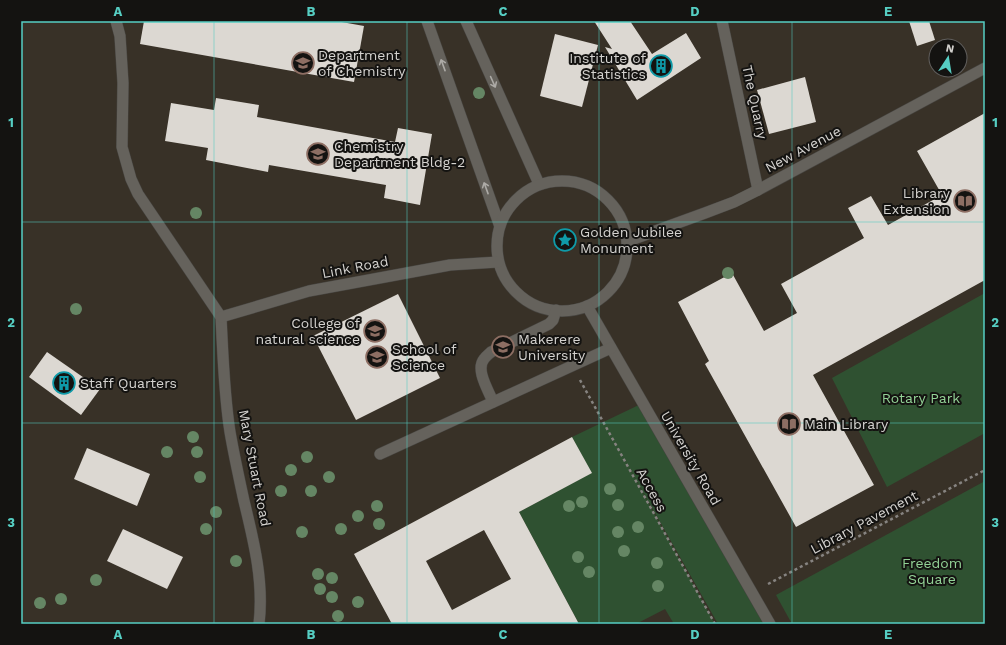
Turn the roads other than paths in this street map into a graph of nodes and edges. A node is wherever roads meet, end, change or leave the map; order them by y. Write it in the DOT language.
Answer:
graph roads {
  1 [pos="116,21"];
  2 [pos="427,21"];
  3 [pos="466,21"];
  4 [pos="722,21"];
  5 [pos="985,68"];
  6 [pos="539,184"];
  7 [pos="758,190"];
  8 [pos="499,224"];
  9 [pos="628,241"];
  10 [pos="498,262"];
  11 [pos="587,306"];
  12 [pos="556,310"];
  13 [pos="221,317"];
  14 [pos="611,348"];
  15 [pos="494,402"];
  16 [pos="380,454"];
  17 [pos="259,624"];
  18 [pos="770,624"];
  1 -- 13 [label="lane"];
  8 -- 2 [label="lane, one-way"];
  3 -- 6 [label="lane, one-way"];
  4 -- 7 [label="lane, The Quarry"];
  5 -- 7 [label="lane, New Avenue"];
  6 -- 8 [label="lane"];
  6 -- 9 [label="lane"];
  7 -- 9 [label="lane, New Avenue"];
  8 -- 10 [label="lane"];
  9 -- 11 [label="lane"];
  10 -- 12 [label="lane"];
  10 -- 13 [label="lane, Link Road"];
  11 -- 12 [label="lane"];
  11 -- 14 [label="lane, University Road"];
  12 -- 15 [label="lane"];
  13 -- 17 [label="lane, Mary Stuart Road"];
  14 -- 15 [label="lane"];
  14 -- 18 [label="lane, University Road"];
  15 -- 16 [label="lane"];
}
